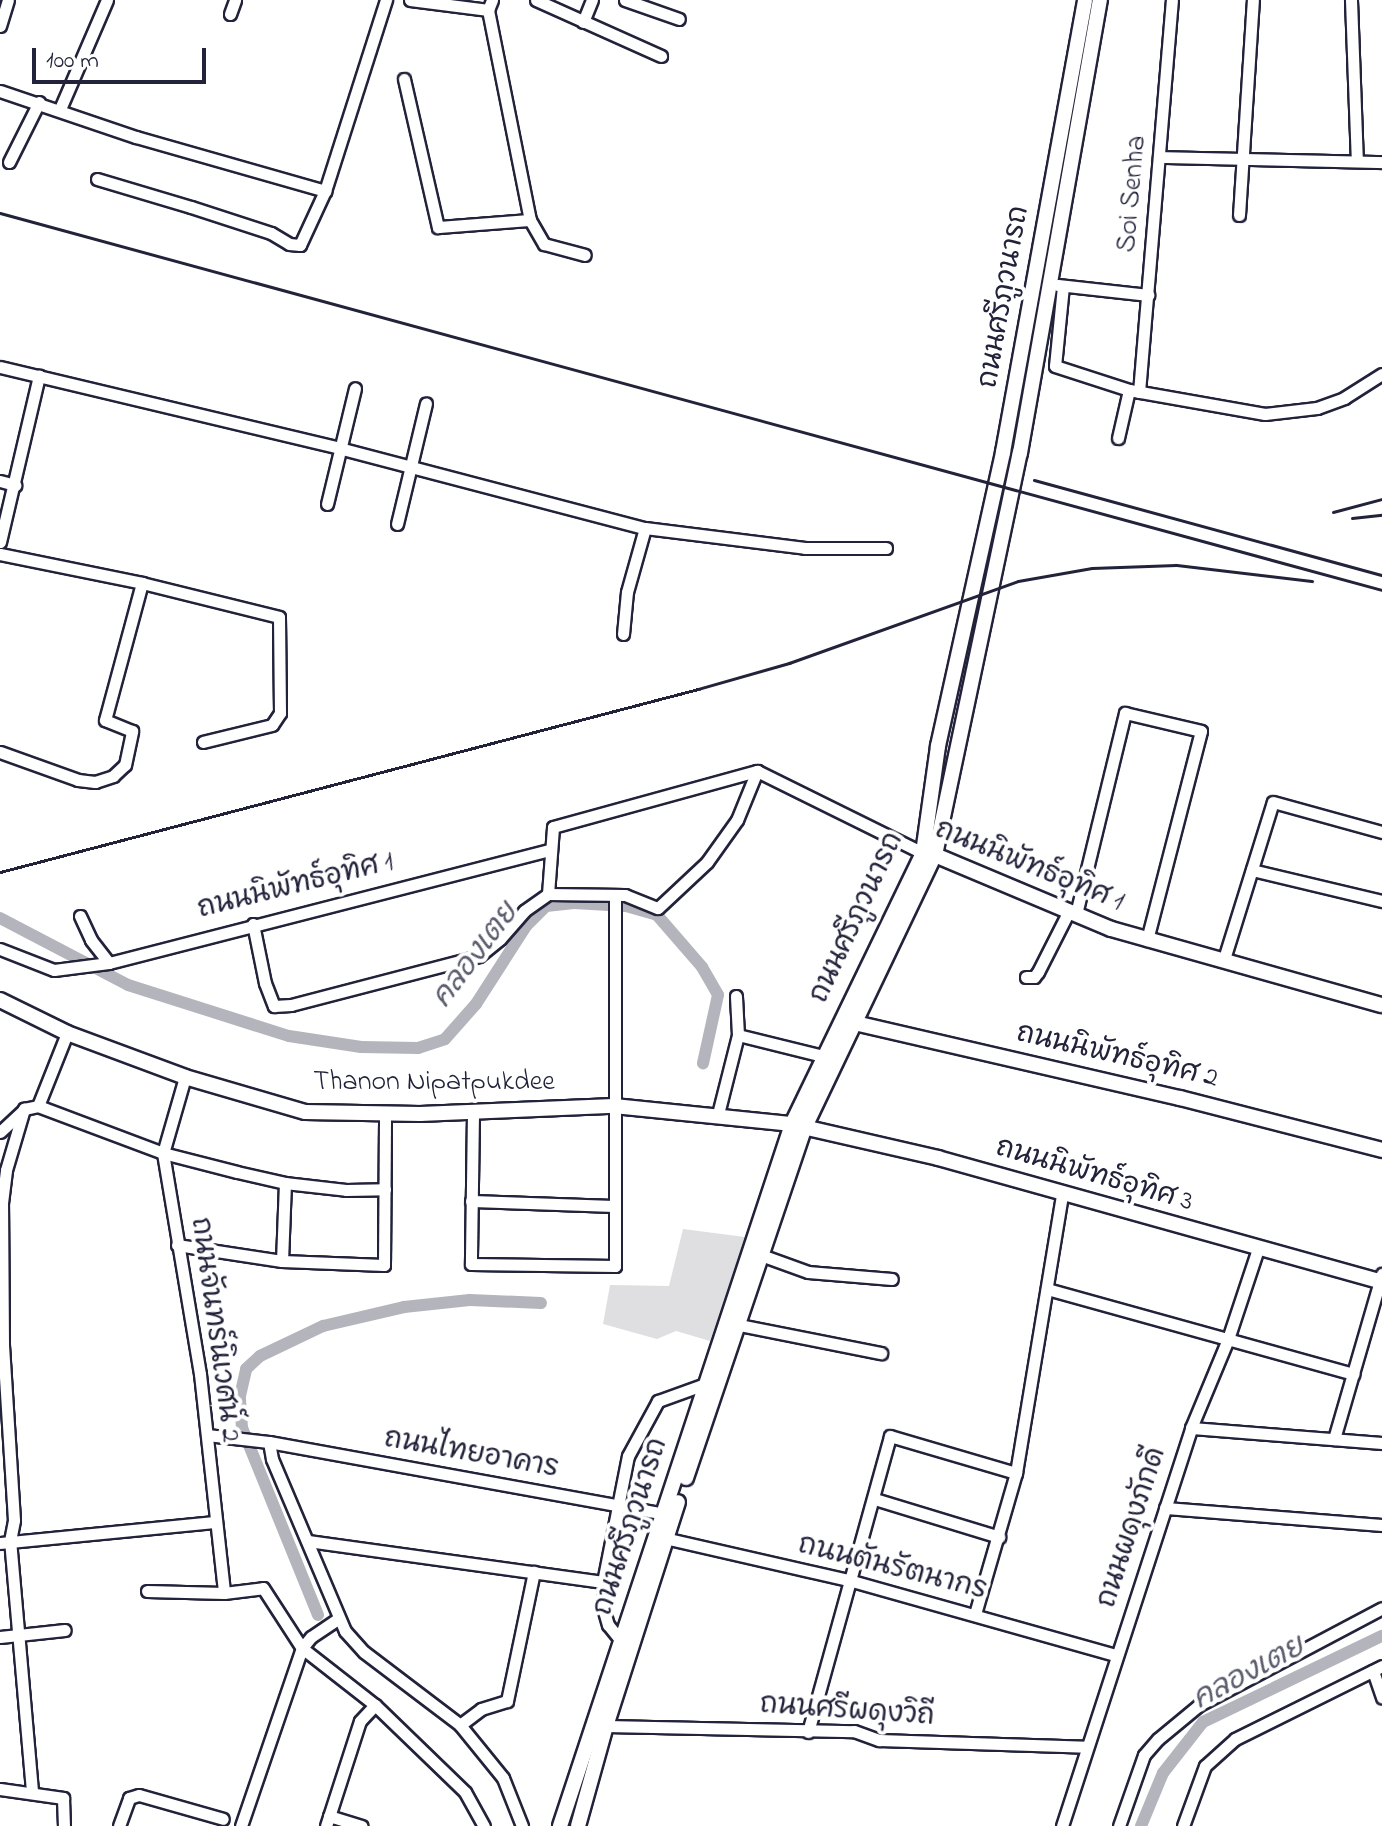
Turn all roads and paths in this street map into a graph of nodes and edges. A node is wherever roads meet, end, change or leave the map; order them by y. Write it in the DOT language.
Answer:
graph roads {
  1 [pos="8,0"];
  2 [pos="107,0"];
  3 [pos="235,0"];
  4 [pos="386,0"];
  5 [pos="410,0"];
  6 [pos="536,0"];
  7 [pos="592,0"];
  8 [pos="625,0"];
  9 [pos="1085,0"];
  10 [pos="1100,0"];
  11 [pos="1107,0"];
  12 [pos="1172,0"];
  13 [pos="1253,0"];
  14 [pos="1351,0"];
  15 [pos="490,5"];
  16 [pos="230,14"];
  17 [pos="1097,16"];
  18 [pos="679,19"];
  19 [pos="583,22"];
  20 [pos="0,26"];
  21 [pos="661,56"];
  22 [pos="404,79"];
  23 [pos="0,91"];
  24 [pos="39,102"];
  25 [pos="60,109"];
  26 [pos="1161,157"];
  27 [pos="1243,158"];
  28 [pos="1357,161"];
  29 [pos="9,162"];
  30 [pos="1382,162"];
  31 [pos="97,179"];
  32 [pos="325,191"];
  33 [pos="1239,215"];
  34 [pos="530,220"];
  35 [pos="585,255"];
  36 [pos="1057,285"];
  37 [pos="1148,295"];
  38 [pos="0,367"];
  39 [pos="1382,374"];
  40 [pos="39,376"];
  41 [pos="355,388"];
  42 [pos="1134,391"];
  43 [pos="426,403"];
  44 [pos="1118,438"];
  45 [pos="339,448"];
  46 [pos="412,467"];
  47 [pos="0,481"];
  48 [pos="15,485"];
  49 [pos="327,504"];
  50 [pos="397,524"];
  51 [pos="645,528"];
  52 [pos="0,542"];
  53 [pos="886,548"];
  54 [pos="0,554"];
  55 [pos="142,583"];
  56 [pos="623,634"];
  57 [pos="203,742"];
  58 [pos="0,752"];
  59 [pos="757,771"];
  60 [pos="1382,832"];
  61 [pos="550,850"];
  62 [pos="929,854"];
  63 [pos="1252,870"];
  64 [pos="548,894"];
  65 [pos="615,896"];
  66 [pos="1382,901"];
  67 [pos="1072,912"];
  68 [pos="80,916"];
  69 [pos="253,924"];
  70 [pos="1147,940"];
  71 [pos="0,949"];
  72 [pos="1224,959"];
  73 [pos="109,963"];
  74 [pos="1026,977"];
  75 [pos="736,996"];
  76 [pos="0,1000"];
  77 [pos="1382,1005"];
  78 [pos="846,1022"];
  79 [pos="67,1033"];
  80 [pos="738,1035"];
  81 [pos="823,1056"];
  82 [pos="185,1077"];
  83 [pos="38,1106"];
  84 [pos="614,1106"];
  85 [pos="24,1109"];
  86 [pos="385,1113"];
  87 [pos="473,1113"];
  88 [pos="718,1114"];
  89 [pos="798,1126"];
  90 [pos="0,1132"];
  91 [pos="1382,1150"];
  92 [pos="163,1153"];
  93 [pos="285,1183"];
  94 [pos="385,1189"];
  95 [pos="1062,1195"];
  96 [pos="471,1201"];
  97 [pos="615,1206"];
  98 [pos="177,1245"];
  99 [pos="1258,1249"];
  100 [pos="761,1255"];
  101 [pos="282,1261"];
  102 [pos="892,1279"];
  103 [pos="1381,1279"];
  104 [pos="1047,1289"];
  105 [pos="2,1306"];
  106 [pos="739,1325"];
  107 [pos="1228,1339"];
  108 [pos="881,1353"];
  109 [pos="1353,1374"];
  110 [pos="708,1383"];
  111 [pos="5,1422"];
  112 [pos="1191,1428"];
  113 [pos="207,1435"];
  114 [pos="1334,1439"];
  115 [pos="265,1441"];
  116 [pos="1382,1443"];
  117 [pos="1016,1473"];
  118 [pos="875,1499"];
  119 [pos="618,1506"];
  120 [pos="1165,1508"];
  121 [pos="664,1514"];
  122 [pos="214,1522"];
  123 [pos="1382,1525"];
  124 [pos="999,1537"];
  125 [pos="660,1538"];
  126 [pos="308,1541"];
  127 [pos="5,1542"];
  128 [pos="534,1572"];
  129 [pos="852,1581"];
  130 [pos="603,1582"];
  131 [pos="147,1591"];
  132 [pos="224,1593"];
  133 [pos="1382,1608"];
  134 [pos="975,1614"];
  135 [pos="334,1622"];
  136 [pos="65,1630"];
  137 [pos="0,1637"];
  138 [pos="18,1637"];
  139 [pos="622,1642"];
  140 [pos="302,1648"];
  141 [pos="1116,1655"];
  142 [pos="1377,1669"];
  143 [pos="1382,1697"];
  144 [pos="375,1705"];
  145 [pos="460,1725"];
  146 [pos="600,1726"];
  147 [pos="808,1732"];
  148 [pos="1086,1747"];
  149 [pos="0,1789"];
  150 [pos="32,1791"];
  151 [pos="223,1819"];
  152 [pos="328,1821"];
  153 [pos="64,1826"];
  154 [pos="119,1826"];
  155 [pos="241,1826"];
  156 [pos="362,1826"];
  157 [pos="484,1826"];
  158 [pos="522,1826"];
  159 [pos="560,1826"];
  160 [pos="578,1826"];
  161 [pos="1062,1826"];
  162 [pos="1119,1826"];
  163 [pos="1183,1826"];
  1 -- 20 [label="street"];
  2 -- 25 [label="street"];
  3 -- 16 [label="street"];
  4 -- 32 [label="street"];
  5 -- 15 [label="street"];
  6 -- 19 [label="street"];
  7 -- 19 [label="street"];
  8 -- 18 [label="street"];
  9 -- 62 [label="main road, ถนนศรีภูวนารถ"];
  10 -- 17 [label="main road, ถนนศรีภูวนารถ"];
  11 -- 17 [label="main road"];
  12 -- 26 [label="street, Soi Senha"];
  13 -- 27 [label="street"];
  14 -- 28 [label="street"];
  15 -- 34 [label="street"];
  17 -- 36 [label="main road, ถนนศรีภูวนารถ"];
  19 -- 21 [label="street"];
  22 -- 34 [label="street"];
  23 -- 24 [label="street"];
  24 -- 25 [label="street"];
  24 -- 29 [label="street"];
  25 -- 32 [label="street"];
  26 -- 27 [label="street"];
  26 -- 37 [label="street, Soi Senha"];
  27 -- 28 [label="street"];
  27 -- 33 [label="street"];
  28 -- 30 [label="street"];
  31 -- 32 [label="street"];
  34 -- 35 [label="street"];
  36 -- 37 [label="street"];
  36 -- 42 [label="street"];
  36 -- 62 [label="main road, ถนนศรีภูวนารถ"];
  37 -- 42 [label="street, Soi Senha"];
  38 -- 40 [label="street"];
  39 -- 42 [label="street"];
  40 -- 45 [label="street"];
  40 -- 48 [label="street"];
  41 -- 45 [label="street"];
  42 -- 44 [label="street, Soi Senha"];
  43 -- 46 [label="street"];
  45 -- 46 [label="street"];
  45 -- 49 [label="street"];
  46 -- 50 [label="street"];
  46 -- 51 [label="street"];
  47 -- 48 [label="street"];
  48 -- 52 [label="street"];
  51 -- 53 [label="street"];
  51 -- 56 [label="street"];
  54 -- 55 [label="street"];
  55 -- 57 [label="street"];
  55 -- 58 [label="street"];
  59 -- 61 [label="street"];
  59 -- 62 [label="street, ถนนนิพัทธ์อุทิศ 1"];
  59 -- 65 [label="street"];
  60 -- 63 [label="street"];
  61 -- 64 [label="street"];
  61 -- 69 [label="street, ถนนนิพัทธ์อุทิศ 1"];
  62 -- 67 [label="main road, ถนนนิพัทธ์อุทิศ 1"];
  62 -- 78 [label="main road, ถนนศรีภูวนารถ"];
  63 -- 66 [label="street"];
  63 -- 72 [label="street"];
  64 -- 65 [label="street"];
  64 -- 69 [label="street"];
  65 -- 84 [label="street"];
  67 -- 70 [label="main road, ถนนนิพัทธ์อุทิศ 1"];
  67 -- 70 [label="street"];
  67 -- 74 [label="street"];
  68 -- 73 [label="street"];
  69 -- 73 [label="street, ถนนนิพัทธ์อุทิศ 1"];
  70 -- 72 [label="main road, ถนนนิพัทธ์อุทิศ 1"];
  71 -- 73 [label="street, ถนนนิพัทธ์อุทิศ 1"];
  72 -- 77 [label="main road, ถนนนิพัทธ์อุทิศ 1"];
  75 -- 80 [label="street"];
  76 -- 79 [label="main road, Thanon Nipatpukdee"];
  78 -- 81 [label="main road, ถนนศรีภูวนารถ"];
  78 -- 89 [label="main road, ถนนศรีภูวนารถ"];
  78 -- 91 [label="main road, ถนนนิพัทธ์อุทิศ 2"];
  79 -- 82 [label="main road, Thanon Nipatpukdee"];
  79 -- 83 [label="street"];
  80 -- 81 [label="street"];
  80 -- 88 [label="street"];
  81 -- 89 [label="main road, ถนนศรีภูวนารถ"];
  82 -- 86 [label="main road, Thanon Nipatpukdee"];
  82 -- 92 [label="street, ถนนจันทร์นิเวศน์ 2"];
  83 -- 85 [label="street"];
  83 -- 92 [label="street"];
  84 -- 87 [label="main road, Thanon Nipatpukdee"];
  84 -- 88 [label="main road, Thanon Nipatpukdee"];
  84 -- 97 [label="street"];
  85 -- 90 [label="street"];
  85 -- 105 [label="street"];
  86 -- 87 [label="main road, Thanon Nipatpukdee"];
  86 -- 94 [label="street"];
  87 -- 96 [label="street"];
  88 -- 89 [label="main road, Thanon Nipatpukdee"];
  89 -- 95 [label="main road, ถนนนิพัทธ์อุทิศ 3"];
  89 -- 100 [label="main road, ถนนศรีภูวนารถ"];
  89 -- 110 [label="main road, ถนนศรีภูวนารถ"];
  92 -- 93 [label="street"];
  92 -- 98 [label="street, ถนนจันทร์นิเวศน์ 2"];
  93 -- 94 [label="street"];
  93 -- 101 [label="street"];
  94 -- 101 [label="street"];
  95 -- 99 [label="main road, ถนนนิพัทธ์อุทิศ 3"];
  95 -- 104 [label="street"];
  96 -- 97 [label="street"];
  96 -- 97 [label="street"];
  98 -- 101 [label="street"];
  98 -- 113 [label="street, ถนนจันทร์นิเวศน์ 2"];
  99 -- 103 [label="main road, ถนนนิพัทธ์อุทิศ 3"];
  99 -- 107 [label="street, ถนนผดุงภักดี"];
  100 -- 102 [label="street"];
  100 -- 106 [label="main road, ถนนศรีภูวนารถ"];
  103 -- 109 [label="street"];
  104 -- 107 [label="street"];
  104 -- 117 [label="street"];
  105 -- 111 [label="street"];
  106 -- 108 [label="street"];
  106 -- 125 [label="main road, ถนนศรีภูวนารถ"];
  107 -- 109 [label="street"];
  107 -- 112 [label="street, ถนนผดุงภักดี"];
  109 -- 114 [label="street"];
  110 -- 119 [label="street"];
  110 -- 121 [label="main road, ถนนศรีภูวนารถ"];
  111 -- 127 [label="street"];
  112 -- 114 [label="street"];
  112 -- 120 [label="street, ถนนผดุงภักดี"];
  113 -- 115 [label="street, ถนนไทยอาคาร"];
  113 -- 122 [label="street, ถนนจันทร์นิเวศน์ 2"];
  114 -- 116 [label="street"];
  115 -- 119 [label="street, ถนนไทยอาคาร"];
  115 -- 126 [label="street"];
  117 -- 118 [label="street"];
  117 -- 124 [label="street"];
  118 -- 124 [label="street"];
  118 -- 129 [label="street"];
  119 -- 121 [label="street, ถนนไทยอาคาร"];
  119 -- 130 [label="street"];
  120 -- 123 [label="street"];
  120 -- 141 [label="street, ถนนผดุงภักดี"];
  121 -- 125 [label="main road, ถนนศรีภูวนารถ"];
  122 -- 127 [label="street"];
  122 -- 132 [label="street, ถนนจันทร์นิเวศน์ 2"];
  124 -- 134 [label="street"];
  125 -- 129 [label="street, ถนนตันรัตนากร"];
  125 -- 139 [label="main road, ถนนศรีภูวนารถ"];
  125 -- 146 [label="main road, ถนนศรีภูวนารถ"];
  126 -- 128 [label="street"];
  126 -- 135 [label="street"];
  127 -- 138 [label="street"];
  128 -- 130 [label="street"];
  128 -- 145 [label="street"];
  129 -- 134 [label="street, ถนนตันรัตนากร"];
  129 -- 147 [label="street"];
  130 -- 139 [label="street"];
  131 -- 132 [label="street"];
  132 -- 140 [label="street"];
  133 -- 162 [label="street"];
  134 -- 141 [label="street, ถนนตันรัตนากร"];
  135 -- 140 [label="street"];
  135 -- 145 [label="street"];
  136 -- 138 [label="street"];
  137 -- 138 [label="street"];
  138 -- 150 [label="street"];
  139 -- 146 [label="main road, ถนนศรีภูวนารถ"];
  140 -- 144 [label="street"];
  140 -- 155 [label="street"];
  141 -- 148 [label="street, ถนนผดุงภักดี"];
  142 -- 143 [label="street"];
  142 -- 163 [label="street"];
  144 -- 152 [label="street"];
  144 -- 157 [label="street"];
  145 -- 158 [label="street"];
  146 -- 147 [label="street, ถนนศรีผดุงวิถี"];
  146 -- 159 [label="main road, ถนนศรีภูวนารถ"];
  146 -- 160 [label="main road, ถนนศรีภูวนารถ"];
  147 -- 148 [label="street, ถนนศรีผดุงวิถี"];
  148 -- 161 [label="street, ถนนผดุงภักดี"];
  149 -- 150 [label="street"];
  150 -- 153 [label="street"];
  151 -- 154 [label="street"];
  152 -- 156 [label="street"];
}
